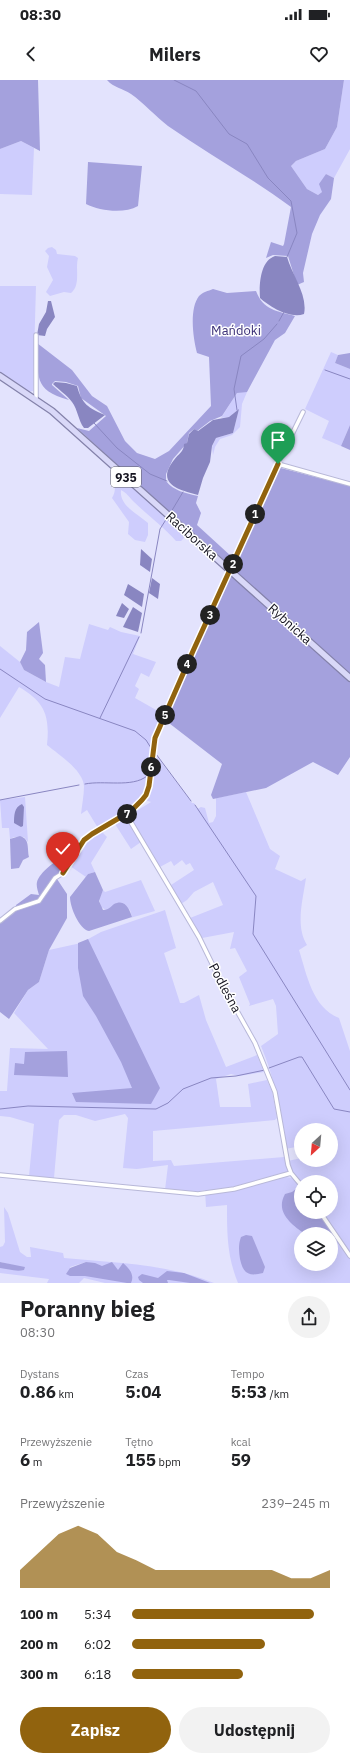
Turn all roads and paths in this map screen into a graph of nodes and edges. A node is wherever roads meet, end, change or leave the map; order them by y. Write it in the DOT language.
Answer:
graph roads {
  1 [pos="36,335"];
  2 [pos="0,376"];
  3 [pos="36,400"];
  4 [pos="303,412"];
  5 [pos="278,464"];
  6 [pos="350,484"];
  7 [pos="230,570"];
  8 [pos="350,678"];
  9 [pos="126,814"];
  10 [pos="0,921"];
  11 [pos="292,1173"];
  12 [pos="0,1175"];
  13 [pos="294,1176"];
  14 [pos="325,1219"];
  15 [pos="350,1256"];
  1 -- 3 [label="street"];
  2 -- 3 [label="main road, Raciborska / 935"];
  3 -- 7 [label="main road, Raciborska / 935"];
  4 -- 5 [label="street"];
  5 -- 6 [label="street"];
  5 -- 7 [label="street"];
  7 -- 8 [label="main road, Rybnicka / 935"];
  7 -- 9 [label="street, Raciborska"];
  9 -- 10 [label="street, Raciborska"];
  9 -- 11 [label="street, Podleśna"];
  11 -- 12 [label="street"];
  11 -- 13 [label="street, Podleśna"];
  14 -- 15 [label="street"];
}
